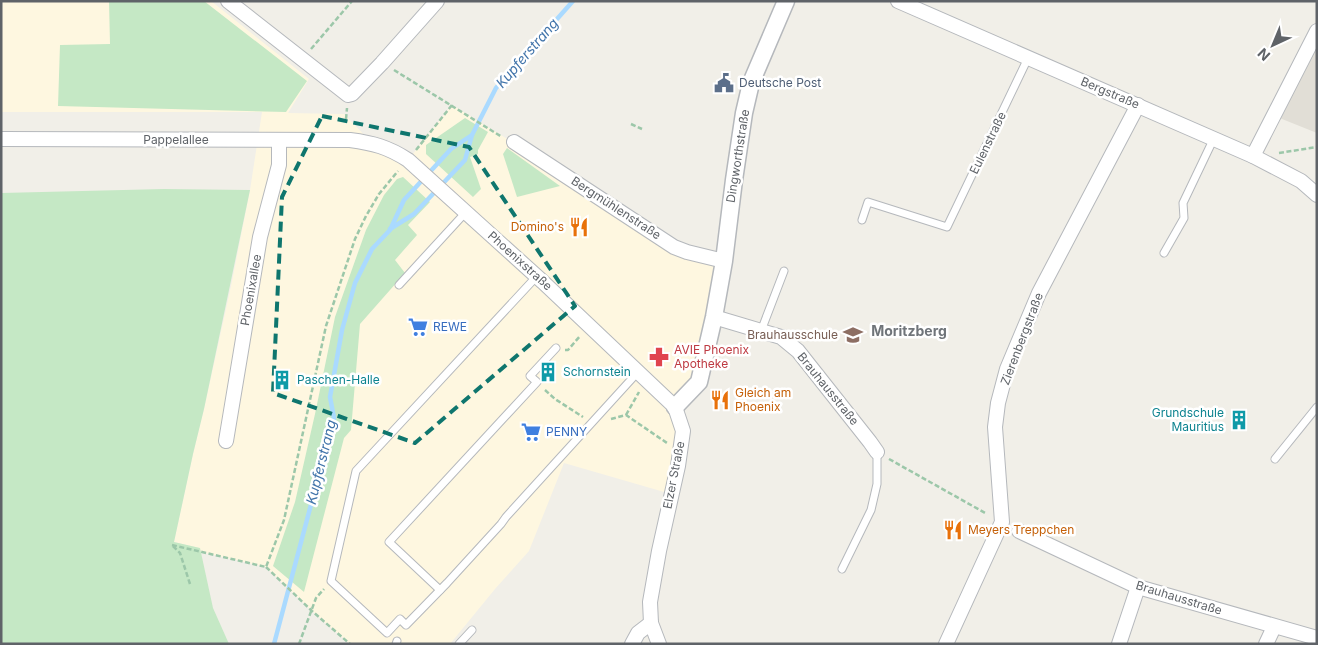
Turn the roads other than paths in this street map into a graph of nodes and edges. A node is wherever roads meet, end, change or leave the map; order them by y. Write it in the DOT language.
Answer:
graph roads {
  1 [pos="228,1"];
  2 [pos="437,1"];
  3 [pos="786,1"];
  4 [pos="898,1"];
  5 [pos="1317,31"];
  6 [pos="1028,58"];
  7 [pos="1138,105"];
  8 [pos="1214,138"];
  9 [pos="1,139"];
  10 [pos="279,140"];
  11 [pos="350,140"];
  12 [pos="509,140"];
  13 [pos="1253,156"];
  14 [pos="1317,196"];
  15 [pos="466,212"];
  16 [pos="862,220"];
  17 [pos="1164,253"];
  18 [pos="724,261"];
  19 [pos="784,271"];
  20 [pos="537,276"];
  21 [pos="399,285"];
  22 [pos="714,316"];
  23 [pos="761,331"];
  24 [pos="556,348"];
  25 [pos="638,372"];
  26 [pos="675,407"];
  27 [pos="1317,407"];
  28 [pos="226,441"];
  29 [pos="877,452"];
  30 [pos="1275,459"];
  31 [pos="1019,531"];
  32 [pos="842,569"];
  33 [pos="1138,587"];
  34 [pos="440,590"];
  35 [pos="651,622"];
  36 [pos="1274,627"];
  37 [pos="472,630"];
  38 [pos="1317,638"];
  39 [pos="459,644"];
  40 [pos="632,644"];
  41 [pos="659,644"];
  42 [pos="946,644"];
  43 [pos="1118,644"];
  44 [pos="1266,644"];
  1 -- 2 [label="street"];
  3 -- 18 [label="street, Dingworthstraße"];
  4 -- 6 [label="street, Bergstraße"];
  5 -- 13 [label="street"];
  6 -- 7 [label="street, Bergstraße"];
  6 -- 16 [label="lane, Eulenstraße"];
  7 -- 8 [label="street, Bergstraße"];
  7 -- 42 [label="street, Zierenbergstraße"];
  8 -- 13 [label="street, Bergstraße"];
  8 -- 17 [label="lane"];
  9 -- 10 [label="street, Pappelallee"];
  10 -- 11 [label="street, Pappelallee"];
  10 -- 28 [label="street, Phoenixallee"];
  11 -- 15 [label="street, Phoenixstraße"];
  12 -- 18 [label="street, Bergmühlenstraße"];
  13 -- 14 [label="street, Bergstraße"];
  15 -- 20 [label="street, Phoenixstraße"];
  15 -- 21 [label="lane"];
  18 -- 22 [label="street, Dingworthstraße"];
  19 -- 23 [label="lane"];
  20 -- 25 [label="street, Phoenixstraße"];
  20 -- 34 [label="lane"];
  22 -- 23 [label="street, Brauhausstraße"];
  22 -- 26 [label="street"];
  23 -- 29 [label="street, Brauhausstraße"];
  24 -- 34 [label="lane"];
  25 -- 26 [label="street, Phoenixstraße"];
  25 -- 34 [label="lane"];
  26 -- 35 [label="street, Elzer Straße"];
  27 -- 30 [label="lane"];
  29 -- 32 [label="lane"];
  31 -- 33 [label="street, Brauhausstraße"];
  33 -- 36 [label="street, Brauhausstraße"];
  33 -- 43 [label="street"];
  35 -- 40 [label="street"];
  35 -- 41 [label="street, Elzer Straße"];
  36 -- 38 [label="street, Brauhausstraße"];
  36 -- 44 [label="street"];
  37 -- 39 [label="lane"];
}
